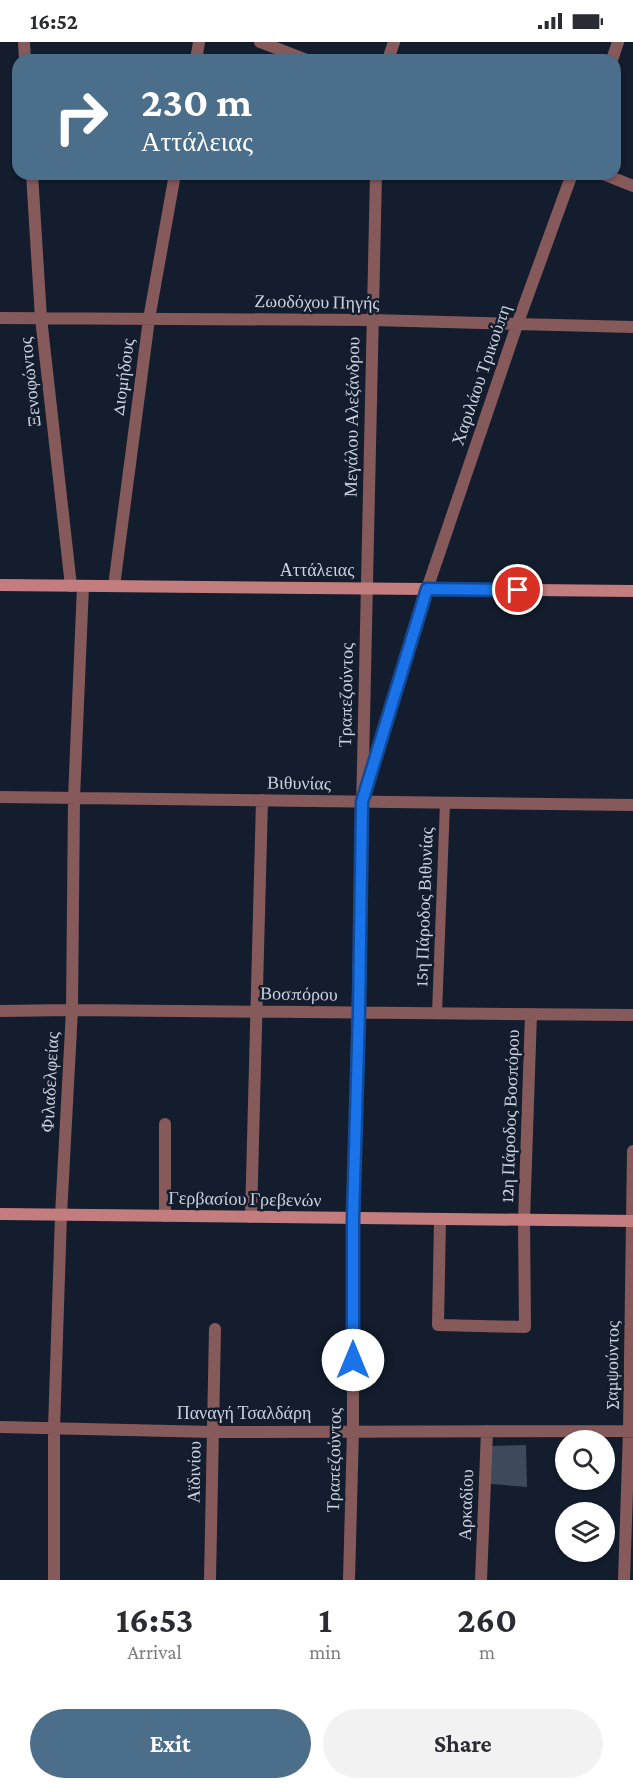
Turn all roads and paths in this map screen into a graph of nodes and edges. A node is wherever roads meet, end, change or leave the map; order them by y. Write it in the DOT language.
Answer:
graph roads {
  1 [pos="260,42"];
  2 [pos="291,54"];
  3 [pos="32,180"];
  4 [pos="174,180"];
  5 [pos="376,180"];
  6 [pos="570,180"];
  7 [pos="618,180"];
  8 [pos="633,186"];
  9 [pos="0,318"];
  10 [pos="41,318"];
  11 [pos="149,319"];
  12 [pos="372,320"];
  13 [pos="517,325"];
  14 [pos="633,327"];
  15 [pos="0,585"];
  16 [pos="77,586"];
  17 [pos="114,586"];
  18 [pos="367,588"];
  19 [pos="427,589"];
  20 [pos="633,591"];
  21 [pos="0,797"];
  22 [pos="74,798"];
  23 [pos="262,800"];
  24 [pos="362,802"];
  25 [pos="445,803"];
  26 [pos="633,805"];
  27 [pos="72,1010"];
  28 [pos="0,1011"];
  29 [pos="256,1011"];
  30 [pos="359,1012"];
  31 [pos="437,1013"];
  32 [pos="531,1014"];
  33 [pos="633,1015"];
  34 [pos="165,1124"];
  35 [pos="633,1151"];
  36 [pos="0,1214"];
  37 [pos="61,1215"];
  38 [pos="165,1216"];
  39 [pos="251,1217"];
  40 [pos="353,1218"];
  41 [pos="440,1219"];
  42 [pos="524,1220"];
  43 [pos="632,1221"];
  44 [pos="215,1329"];
  45 [pos="0,1427"];
  46 [pos="54,1429"];
  47 [pos="353,1431"];
  48 [pos="487,1431"];
  49 [pos="631,1431"];
  50 [pos="213,1432"];
  51 [pos="54,1580"];
  52 [pos="210,1580"];
  53 [pos="349,1580"];
  54 [pos="481,1580"];
  55 [pos="624,1580"];
  1 -- 2 [label="street"];
  3 -- 10 [label="street, Ξενοφώντος"];
  4 -- 11 [label="street, Διομήδους"];
  5 -- 12 [label="street, Μεγάλου Αλεξάνδρου"];
  6 -- 13 [label="street, Χαριλάου Τρικούπη"];
  7 -- 8 [label="street"];
  9 -- 10 [label="street, Ζωοδόχου Πηγής"];
  10 -- 11 [label="street, Ζωοδόχου Πηγής"];
  10 -- 16 [label="street, Ξενοφώντος"];
  11 -- 12 [label="street, Ζωοδόχου Πηγής"];
  11 -- 17 [label="street, Διομήδους"];
  12 -- 13 [label="street, Ζωοδόχου Πηγής"];
  12 -- 18 [label="street, Μεγάλου Αλεξάνδρου"];
  13 -- 14 [label="street, Ζωοδόχου Πηγής"];
  13 -- 19 [label="street, Χαριλάου Τρικούπη"];
  15 -- 16 [label="main road, Αττάλειας"];
  16 -- 17 [label="main road, Αττάλειας"];
  16 -- 22 [label="street, Φιλαδελφείας"];
  17 -- 18 [label="main road, Αττάλειας"];
  18 -- 19 [label="main road, Αττάλειας"];
  18 -- 24 [label="street, Τραπεζούντος"];
  19 -- 20 [label="main road, Αττάλειας"];
  19 -- 24 [label="street, Τραπεζούντος"];
  21 -- 22 [label="street, Βιθυνίας"];
  22 -- 23 [label="street, Βιθυνίας"];
  22 -- 27 [label="street, Φιλαδελφείας"];
  23 -- 24 [label="street, Βιθυνίας"];
  23 -- 29 [label="street"];
  24 -- 25 [label="street, Βιθυνίας"];
  24 -- 30 [label="street, Τραπεζούντος"];
  25 -- 26 [label="street, Βιθυνίας"];
  25 -- 31 [label="lane, 15η Πάροδος Βιθυνίας"];
  27 -- 28 [label="street, Βοσπόρου"];
  27 -- 29 [label="street, Βοσπόρου"];
  27 -- 37 [label="street, Φιλαδελφείας"];
  29 -- 30 [label="street, Βοσπόρου"];
  29 -- 39 [label="street"];
  30 -- 31 [label="street, Βοσπόρου"];
  30 -- 40 [label="street, Τραπεζούντος"];
  31 -- 32 [label="street, Βοσπόρου"];
  32 -- 33 [label="street, Βοσπόρου"];
  32 -- 42 [label="street, 12η Πάροδος Βοσπόρου"];
  34 -- 38 [label="street"];
  35 -- 43 [label="street, Σαμψούντος"];
  36 -- 37 [label="main road, Γερβασίου Γρεβενών"];
  37 -- 38 [label="main road, Γερβασίου Γρεβενών"];
  37 -- 46 [label="street, Φιλαδελφείας"];
  38 -- 39 [label="main road, Γερβασίου Γρεβενών"];
  39 -- 40 [label="main road, Γερβασίου Γρεβενών"];
  40 -- 41 [label="main road, Γερβασίου Γρεβενών"];
  40 -- 47 [label="street, Τραπεζούντος"];
  41 -- 42 [label="main road, Γερβασίου Γρεβενών"];
  41 -- 42 [label="street, 12η Πάροδος Βοσπόρου"];
  42 -- 43 [label="main road, Γερβασίου Γρεβενών"];
  43 -- 49 [label="street, Σαμψούντος"];
  44 -- 50 [label="street, Αϊδινίου"];
  45 -- 46 [label="street, Παναγή Τσαλδάρη"];
  46 -- 50 [label="street, Παναγή Τσαλδάρη"];
  46 -- 51 [label="street, Φιλαδελφείας"];
  47 -- 48 [label="street, Παναγή Τσαλδάρη"];
  47 -- 50 [label="street, Παναγή Τσαλδάρη"];
  47 -- 53 [label="street, Τραπεζούντος"];
  48 -- 49 [label="street, Παναγή Τσαλδάρη"];
  48 -- 54 [label="street, Αρκαδίου"];
  49 -- 55 [label="street, Σαμψούντος"];
  50 -- 52 [label="street, Αϊδινίου"];
}
